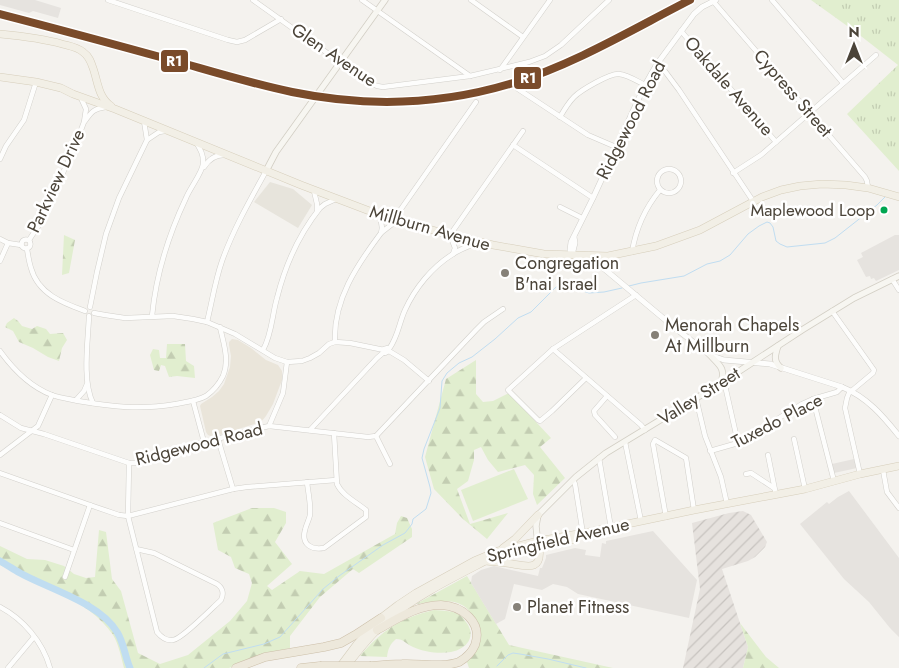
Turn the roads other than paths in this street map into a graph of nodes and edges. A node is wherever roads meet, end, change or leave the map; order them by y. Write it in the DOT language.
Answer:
graph roads {
  1 [pos="108,0"];
  2 [pos="253,0"];
  3 [pos="362,0"];
  4 [pos="385,0"];
  5 [pos="471,0"];
  6 [pos="550,0"];
  7 [pos="609,0"];
  8 [pos="714,0"];
  9 [pos="772,0"];
  10 [pos="117,1"];
  11 [pos="377,11"];
  12 [pos="281,19"];
  13 [pos="681,31"];
  14 [pos="0,34"];
  15 [pos="523,37"];
  16 [pos="876,55"];
  17 [pos="342,62"];
  18 [pos="658,64"];
  19 [pos="500,70"];
  20 [pos="470,76"];
  21 [pos="0,77"];
  22 [pos="36,82"];
  23 [pos="844,83"];
  24 [pos="645,84"];
  25 [pos="97,85"];
  26 [pos="60,88"];
  27 [pos="518,89"];
  28 [pos="80,97"];
  29 [pos="476,102"];
  30 [pos="107,107"];
  31 [pos="115,109"];
  32 [pos="810,112"];
  33 [pos="560,117"];
  34 [pos="144,121"];
  35 [pos="84,122"];
  36 [pos="167,131"];
  37 [pos="523,131"];
  38 [pos="147,140"];
  39 [pos="196,142"];
  40 [pos="776,142"];
  41 [pos="513,145"];
  42 [pos="616,147"];
  43 [pos="227,155"];
  44 [pos="0,159"];
  45 [pos="202,170"];
  46 [pos="266,171"];
  47 [pos="733,173"];
  48 [pos="868,188"];
  49 [pos="660,190"];
  50 [pos="314,191"];
  51 [pos="895,196"];
  52 [pos="593,198"];
  53 [pos="336,199"];
  54 [pos="753,202"];
  55 [pos="560,207"];
  56 [pos="317,212"];
  57 [pos="380,215"];
  58 [pos="582,218"];
  59 [pos="397,220"];
  60 [pos="381,233"];
  61 [pos="450,235"];
  62 [pos="0,239"];
  63 [pos="29,240"];
  64 [pos="479,242"];
  65 [pos="8,243"];
  66 [pos="21,245"];
  67 [pos="27,249"];
  68 [pos="632,252"];
  69 [pos="453,254"];
  70 [pos="572,255"];
  71 [pos="595,256"];
  72 [pos="0,261"];
  73 [pos="899,276"];
  74 [pos="892,279"];
  75 [pos="899,290"];
  76 [pos="633,293"];
  77 [pos="90,307"];
  78 [pos="503,309"];
  79 [pos="85,311"];
  80 [pos="832,311"];
  81 [pos="91,314"];
  82 [pos="152,316"];
  83 [pos="206,322"];
  84 [pos="220,327"];
  85 [pos="335,342"];
  86 [pos="778,346"];
  87 [pos="553,349"];
  88 [pos="262,350"];
  89 [pos="386,350"];
  90 [pos="0,351"];
  91 [pos="710,355"];
  92 [pos="287,362"];
  93 [pos="754,362"];
  94 [pos="781,368"];
  95 [pos="586,378"];
  96 [pos="429,380"];
  97 [pos="723,382"];
  98 [pos="87,383"];
  99 [pos="842,387"];
  100 [pos="852,391"];
  101 [pos="52,395"];
  102 [pos="607,396"];
  103 [pos="696,398"];
  104 [pos="813,399"];
  105 [pos="76,400"];
  106 [pos="193,401"];
  107 [pos="93,403"];
  108 [pos="0,415"];
  109 [pos="899,425"];
  110 [pos="269,426"];
  111 [pos="893,429"];
  112 [pos="310,430"];
  113 [pos="645,430"];
  114 [pos="31,431"];
  115 [pos="334,433"];
  116 [pos="376,436"];
  117 [pos="899,436"];
  118 [pos="615,437"];
  119 [pos="218,439"];
  120 [pos="794,439"];
  121 [pos="204,442"];
  122 [pos="625,442"];
  123 [pos="738,443"];
  124 [pos="710,451"];
  125 [pos="0,455"];
  126 [pos="768,455"];
  127 [pos="599,458"];
  128 [pos="129,463"];
  129 [pos="390,464"];
  130 [pos="899,466"];
  131 [pos="883,470"];
  132 [pos="0,473"];
  133 [pos="746,474"];
  134 [pos="860,474"];
  135 [pos="336,480"];
  136 [pos="573,480"];
  137 [pos="834,481"];
  138 [pos="307,482"];
  139 [pos="232,489"];
  140 [pos="805,489"];
  141 [pos="775,491"];
  142 [pos="727,504"];
  143 [pos="90,505"];
  144 [pos="899,508"];
  145 [pos="694,510"];
  146 [pos="538,515"];
  147 [pos="128,516"];
  148 [pos="666,517"];
  149 [pos="641,521"];
  150 [pos="0,523"];
  151 [pos="611,528"];
  152 [pos="583,534"];
  153 [pos="538,544"];
  154 [pos="136,549"];
  155 [pos="74,550"];
  156 [pos="498,551"];
  157 [pos="486,561"];
  158 [pos="65,577"];
  159 [pos="0,607"];
  160 [pos="381,618"];
  161 [pos="377,630"];
  162 [pos="34,636"];
  163 [pos="371,666"];
  164 [pos="8,668"];
  165 [pos="50,668"];
  166 [pos="236,668"];
  167 [pos="301,668"];
  168 [pos="339,668"];
  169 [pos="345,668"];
  170 [pos="396,668"];
  1 -- 10 [label="street, Glen Avenue"];
  2 -- 12 [label="street"];
  3 -- 11 [label="street"];
  4 -- 11 [label="main road"];
  5 -- 15 [label="street"];
  6 -- 15 [label="street"];
  7 -- 19 [label="street, Glen Avenue"];
  8 -- 13 [label="street, Ridgewood Road"];
  8 -- 32 [label="street, Cypress Street"];
  9 -- 23 [label="street"];
  10 -- 12 [label="street, Glen Avenue"];
  11 -- 17 [label="main road"];
  11 -- 20 [label="street"];
  12 -- 17 [label="street, Glen Avenue"];
  13 -- 18 [label="street, Ridgewood Road"];
  13 -- 40 [label="street, Oakdale Avenue"];
  14 -- 25 [label="main road"];
  15 -- 19 [label="street"];
  16 -- 23 [label="street"];
  17 -- 20 [label="street, Glen Avenue"];
  17 -- 46 [label="main road"];
  18 -- 24 [label="street, Ridgewood Road"];
  18 -- 47 [label="street"];
  19 -- 20 [label="street, Glen Avenue"];
  21 -- 22 [label="main road, Millburn Avenue"];
  22 -- 26 [label="main road, Millburn Avenue"];
  22 -- 44 [label="street"];
  23 -- 32 [label="street"];
  24 -- 33 [label="street"];
  24 -- 42 [label="street, Ridgewood Road"];
  25 -- 26 [label="main road"];
  25 -- 31 [label="main road"];
  26 -- 28 [label="main road, Millburn Avenue"];
  27 -- 33 [label="street"];
  28 -- 30 [label="main road, Millburn Avenue"];
  28 -- 35 [label="street, Parkview Drive"];
  29 -- 59 [label="street"];
  30 -- 31 [label="main road, Millburn Avenue"];
  30 -- 35 [label="street, Parkview Drive"];
  31 -- 34 [label="main road, Millburn Avenue"];
  32 -- 40 [label="street"];
  32 -- 48 [label="street, Cypress Street"];
  33 -- 42 [label="street"];
  34 -- 36 [label="main road, Millburn Avenue"];
  34 -- 38 [label="street"];
  35 -- 63 [label="street, Parkview Drive"];
  36 -- 38 [label="street"];
  36 -- 39 [label="main road, Millburn Avenue"];
  37 -- 41 [label="street"];
  38 -- 77 [label="street"];
  39 -- 43 [label="main road, Millburn Avenue"];
  39 -- 45 [label="street"];
  40 -- 47 [label="street"];
  41 -- 52 [label="street"];
  41 -- 61 [label="street"];
  42 -- 52 [label="street, Ridgewood Road"];
  43 -- 45 [label="street"];
  43 -- 46 [label="main road, Millburn Avenue"];
  45 -- 82 [label="street"];
  46 -- 50 [label="main road, Millburn Avenue"];
  46 -- 83 [label="street"];
  47 -- 54 [label="street"];
  48 -- 51 [label="main road, Millburn Avenue"];
  48 -- 54 [label="main road, Millburn Avenue"];
  49 -- 49 [label="street"];
  49 -- 68 [label="street"];
  50 -- 53 [label="main road, Millburn Avenue"];
  50 -- 56 [label="street"];
  52 -- 58 [label="street, Ridgewood Road"];
  53 -- 56 [label="street"];
  53 -- 57 [label="main road, Millburn Avenue"];
  54 -- 68 [label="main road, Millburn Avenue"];
  55 -- 58 [label="street"];
  56 -- 88 [label="street"];
  57 -- 59 [label="main road, Millburn Avenue"];
  57 -- 60 [label="street"];
  58 -- 70 [label="street, Ridgewood Road"];
  59 -- 60 [label="street"];
  59 -- 61 [label="main road, Millburn Avenue"];
  60 -- 85 [label="street"];
  61 -- 64 [label="main road, Millburn Avenue"];
  61 -- 69 [label="street"];
  62 -- 65 [label="street"];
  63 -- 66 [label="street"];
  63 -- 67 [label="street"];
  64 -- 69 [label="street"];
  64 -- 70 [label="main road, Millburn Avenue"];
  65 -- 66 [label="street"];
  65 -- 72 [label="street, Parkview Drive"];
  66 -- 67 [label="street"];
  67 -- 79 [label="street"];
  68 -- 71 [label="main road, Millburn Avenue"];
  69 -- 89 [label="street"];
  70 -- 71 [label="main road, Millburn Avenue"];
  71 -- 76 [label="street"];
  73 -- 74 [label="main road, Valley Street"];
  74 -- 75 [label="street"];
  74 -- 80 [label="main road, Valley Street"];
  76 -- 87 [label="street"];
  76 -- 91 [label="street"];
  77 -- 79 [label="street"];
  77 -- 81 [label="street"];
  78 -- 96 [label="street"];
  79 -- 81 [label="street"];
  80 -- 86 [label="main road, Valley Street"];
  80 -- 100 [label="street"];
  81 -- 82 [label="street"];
  81 -- 98 [label="street"];
  82 -- 83 [label="street"];
  83 -- 84 [label="street"];
  84 -- 88 [label="street"];
  84 -- 106 [label="street"];
  85 -- 89 [label="street"];
  85 -- 92 [label="street"];
  86 -- 93 [label="main road, Valley Street"];
  86 -- 94 [label="main road"];
  87 -- 95 [label="street"];
  87 -- 95 [label="street"];
  88 -- 92 [label="street"];
  89 -- 96 [label="street"];
  89 -- 112 [label="street"];
  90 -- 101 [label="street"];
  91 -- 93 [label="street"];
  91 -- 97 [label="main road"];
  92 -- 110 [label="street"];
  93 -- 94 [label="street"];
  93 -- 97 [label="main road, Valley Street"];
  94 -- 99 [label="street"];
  95 -- 102 [label="street"];
  96 -- 116 [label="street"];
  97 -- 103 [label="main road, Valley Street"];
  97 -- 123 [label="street"];
  98 -- 105 [label="street"];
  98 -- 107 [label="street"];
  99 -- 100 [label="street"];
  99 -- 104 [label="street, Tuxedo Place"];
  100 -- 111 [label="street"];
  100 -- 134 [label="street"];
  101 -- 105 [label="street"];
  101 -- 114 [label="street"];
  102 -- 113 [label="street"];
  102 -- 118 [label="street"];
  103 -- 113 [label="main road, Valley Street"];
  103 -- 124 [label="street"];
  104 -- 123 [label="street, Tuxedo Place"];
  104 -- 137 [label="street"];
  105 -- 107 [label="street"];
  106 -- 107 [label="street"];
  106 -- 121 [label="street"];
  108 -- 114 [label="street, Ridgewood Road"];
  109 -- 111 [label="street"];
  110 -- 112 [label="street, Ridgewood Road"];
  110 -- 119 [label="street, Ridgewood Road"];
  111 -- 117 [label="street"];
  112 -- 115 [label="street, Ridgewood Road"];
  113 -- 122 [label="main road, Valley Street"];
  114 -- 125 [label="street"];
  114 -- 128 [label="street, Ridgewood Road"];
  115 -- 116 [label="street, Ridgewood Road"];
  115 -- 135 [label="street"];
  116 -- 129 [label="street"];
  119 -- 121 [label="street, Ridgewood Road"];
  119 -- 139 [label="street"];
  120 -- 140 [label="street"];
  121 -- 128 [label="street, Ridgewood Road"];
  122 -- 127 [label="main road, Valley Street"];
  122 -- 149 [label="street"];
  123 -- 124 [label="street, Tuxedo Place"];
  124 -- 142 [label="street"];
  126 -- 141 [label="street"];
  127 -- 136 [label="main road, Valley Street"];
  127 -- 151 [label="street"];
  128 -- 147 [label="street"];
  130 -- 131 [label="main road, Springfield Avenue"];
  131 -- 134 [label="main road, Springfield Avenue"];
  131 -- 144 [label="street"];
  132 -- 143 [label="street"];
  133 -- 141 [label="street"];
  134 -- 137 [label="main road, Springfield Avenue"];
  135 -- 138 [label="street"];
  135 -- 138 [label="street"];
  136 -- 146 [label="main road, Valley Street"];
  136 -- 152 [label="street"];
  137 -- 140 [label="main road, Springfield Avenue"];
  138 -- 139 [label="street"];
  139 -- 147 [label="street"];
  140 -- 141 [label="main road, Springfield Avenue"];
  141 -- 142 [label="main road, Springfield Avenue"];
  142 -- 145 [label="main road, Springfield Avenue"];
  143 -- 147 [label="street"];
  143 -- 155 [label="street"];
  145 -- 148 [label="main road, Springfield Avenue"];
  145 -- 148 [label="street"];
  146 -- 153 [label="main road"];
  146 -- 156 [label="main road"];
  147 -- 154 [label="street"];
  148 -- 149 [label="main road, Springfield Avenue"];
  148 -- 153 [label="main road, Springfield Avenue"];
  149 -- 151 [label="main road, Springfield Avenue"];
  150 -- 155 [label="street"];
  151 -- 152 [label="main road, Springfield Avenue"];
  152 -- 153 [label="main road, Springfield Avenue"];
  153 -- 156 [label="main road, Springfield Avenue"];
  153 -- 157 [label="main road, Springfield Avenue"];
  153 -- 157 [label="main road"];
  154 -- 154 [label="street"];
  155 -- 158 [label="street"];
  156 -- 160 [label="main road, Springfield Avenue"];
  157 -- 161 [label="main road, Springfield Avenue"];
  159 -- 162 [label="street"];
  160 -- 166 [label="highway"];
  160 -- 168 [label="main road, Springfield Avenue"];
  161 -- 163 [label="highway"];
  161 -- 169 [label="main road, Springfield Avenue"];
  162 -- 164 [label="street"];
  162 -- 165 [label="street"];
  163 -- 167 [label="highway, bridge"];
  163 -- 170 [label="highway"];
}
